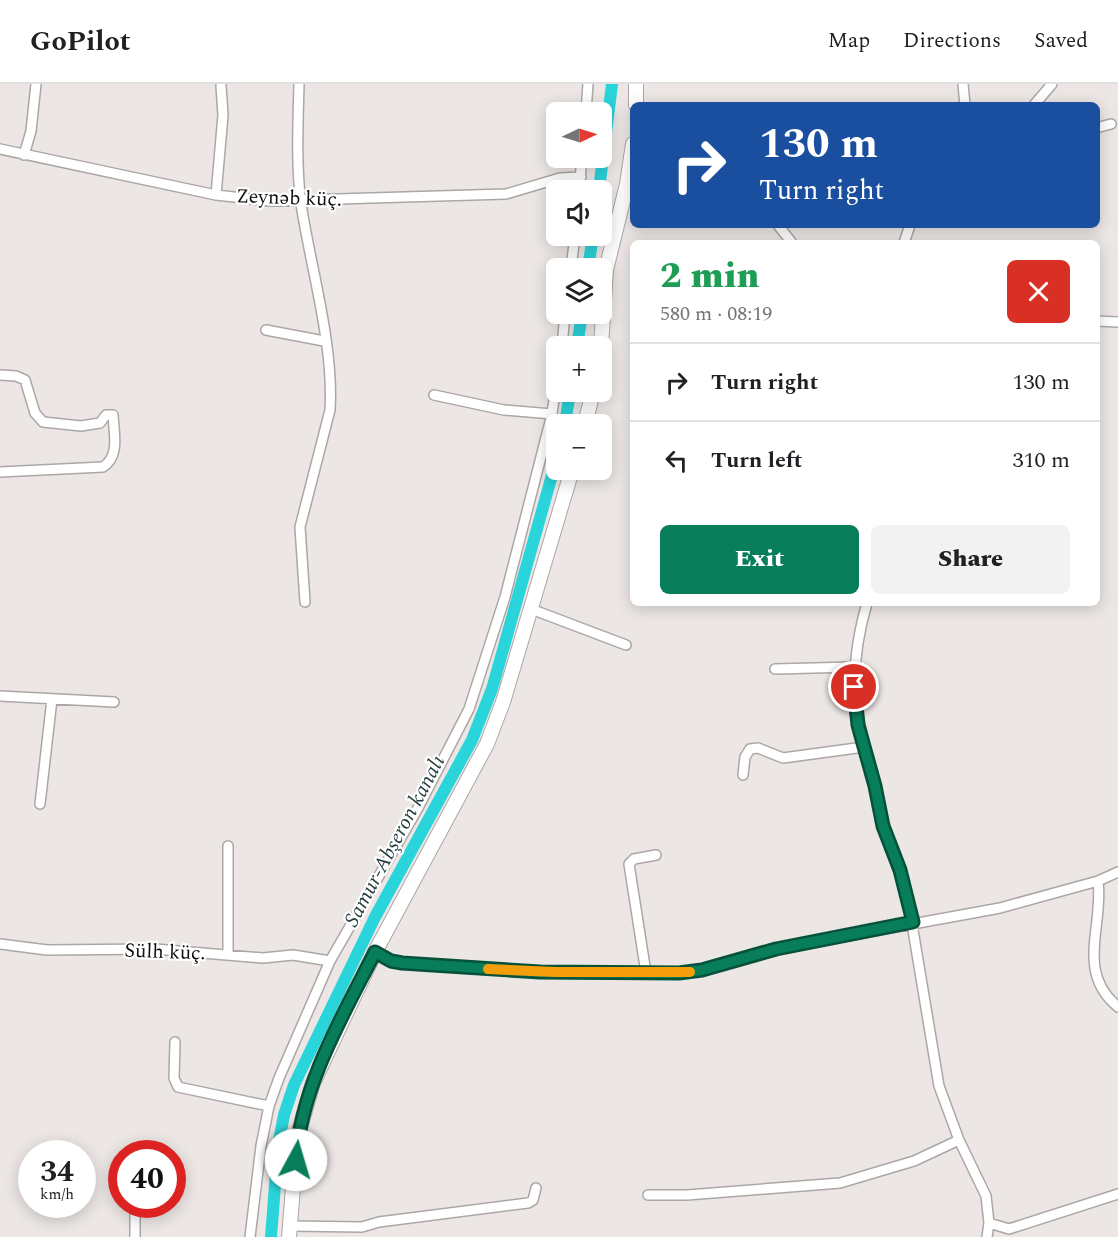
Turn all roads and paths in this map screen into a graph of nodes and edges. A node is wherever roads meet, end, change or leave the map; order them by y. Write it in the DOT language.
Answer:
graph roads {
  1 [pos="36,84"];
  2 [pos="299,84"];
  3 [pos="588,84"];
  4 [pos="636,84"];
  5 [pos="963,84"];
  6 [pos="1052,84"];
  7 [pos="221,86"];
  8 [pos="587,102"];
  9 [pos="636,102"];
  10 [pos="966,102"];
  11 [pos="1037,102"];
  12 [pos="1111,124"];
  13 [pos="1100,127"];
  14 [pos="0,149"];
  15 [pos="24,154"];
  16 [pos="581,168"];
  17 [pos="581,177"];
  18 [pos="581,180"];
  19 [pos="630,185"];
  20 [pos="216,195"];
  21 [pos="301,202"];
  22 [pos="780,228"];
  23 [pos="790,240"];
  24 [pos="1100,321"];
  25 [pos="1118,322"];
  26 [pos="266,330"];
  27 [pos="602,336"];
  28 [pos="324,341"];
  29 [pos="0,375"];
  30 [pos="434,395"];
  31 [pos="554,402"];
  32 [pos="552,414"];
  33 [pos="546,437"];
  34 [pos="0,472"];
  35 [pos="569,480"];
  36 [pos="305,602"];
  37 [pos="866,606"];
  38 [pos="531,609"];
  39 [pos="626,645"];
  40 [pos="853,667"];
  41 [pos="775,669"];
  42 [pos="0,696"];
  43 [pos="52,699"];
  44 [pos="114,702"];
  45 [pos="864,747"];
  46 [pos="743,775"];
  47 [pos="40,804"];
  48 [pos="228,846"];
  49 [pos="656,855"];
  50 [pos="1118,872"];
  51 [pos="1098,881"];
  52 [pos="913,922"];
  53 [pos="0,944"];
  54 [pos="375,952"];
  55 [pos="228,955"];
  56 [pos="330,961"];
  57 [pos="646,974"];
  58 [pos="1118,1007"];
  59 [pos="175,1042"];
  60 [pos="269,1106"];
  61 [pos="959,1140"];
  62 [pos="536,1188"];
  63 [pos="1118,1194"];
  64 [pos="648,1195"];
  65 [pos="135,1218"];
  66 [pos="989,1223"];
  67 [pos="290,1232"];
  68 [pos="363,1232"];
  69 [pos="135,1237"];
  70 [pos="250,1237"];
  71 [pos="987,1237"];
  1 -- 15 [label="street"];
  2 -- 21 [label="street"];
  3 -- 8 [label="street"];
  4 -- 9 [label="street"];
  5 -- 10 [label="street"];
  6 -- 11 [label="street"];
  7 -- 20 [label="street"];
  12 -- 13 [label="street"];
  14 -- 15 [label="street, Zeynəb küç."];
  15 -- 20 [label="street, Zeynəb küç."];
  16 -- 17 [label="street"];
  17 -- 18 [label="street"];
  17 -- 21 [label="street, Zeynəb küç."];
  19 -- 27 [label="street"];
  20 -- 21 [label="street, Zeynəb küç."];
  21 -- 28 [label="street"];
  22 -- 23 [label="street"];
  24 -- 25 [label="street"];
  26 -- 28 [label="street"];
  28 -- 36 [label="street"];
  29 -- 34 [label="street"];
  30 -- 32 [label="street"];
  31 -- 32 [label="street"];
  33 -- 56 [label="street"];
  35 -- 38 [label="street"];
  37 -- 40 [label="street"];
  38 -- 39 [label="street"];
  38 -- 54 [label="street"];
  40 -- 41 [label="street"];
  40 -- 45 [label="street"];
  42 -- 43 [label="street"];
  43 -- 44 [label="street"];
  43 -- 47 [label="street"];
  45 -- 46 [label="street"];
  45 -- 52 [label="street"];
  48 -- 55 [label="street"];
  49 -- 57 [label="street"];
  50 -- 51 [label="street"];
  51 -- 52 [label="street"];
  51 -- 58 [label="street"];
  52 -- 57 [label="street"];
  52 -- 61 [label="street"];
  53 -- 55 [label="street, Sülh küç."];
  54 -- 57 [label="street"];
  54 -- 67 [label="street"];
  55 -- 56 [label="street, Sülh küç."];
  56 -- 60 [label="street"];
  59 -- 60 [label="street"];
  60 -- 70 [label="street"];
  61 -- 64 [label="street"];
  61 -- 66 [label="street"];
  62 -- 68 [label="street"];
  63 -- 66 [label="street"];
  65 -- 69 [label="street"];
  66 -- 71 [label="street"];
  67 -- 68 [label="street"];
}
